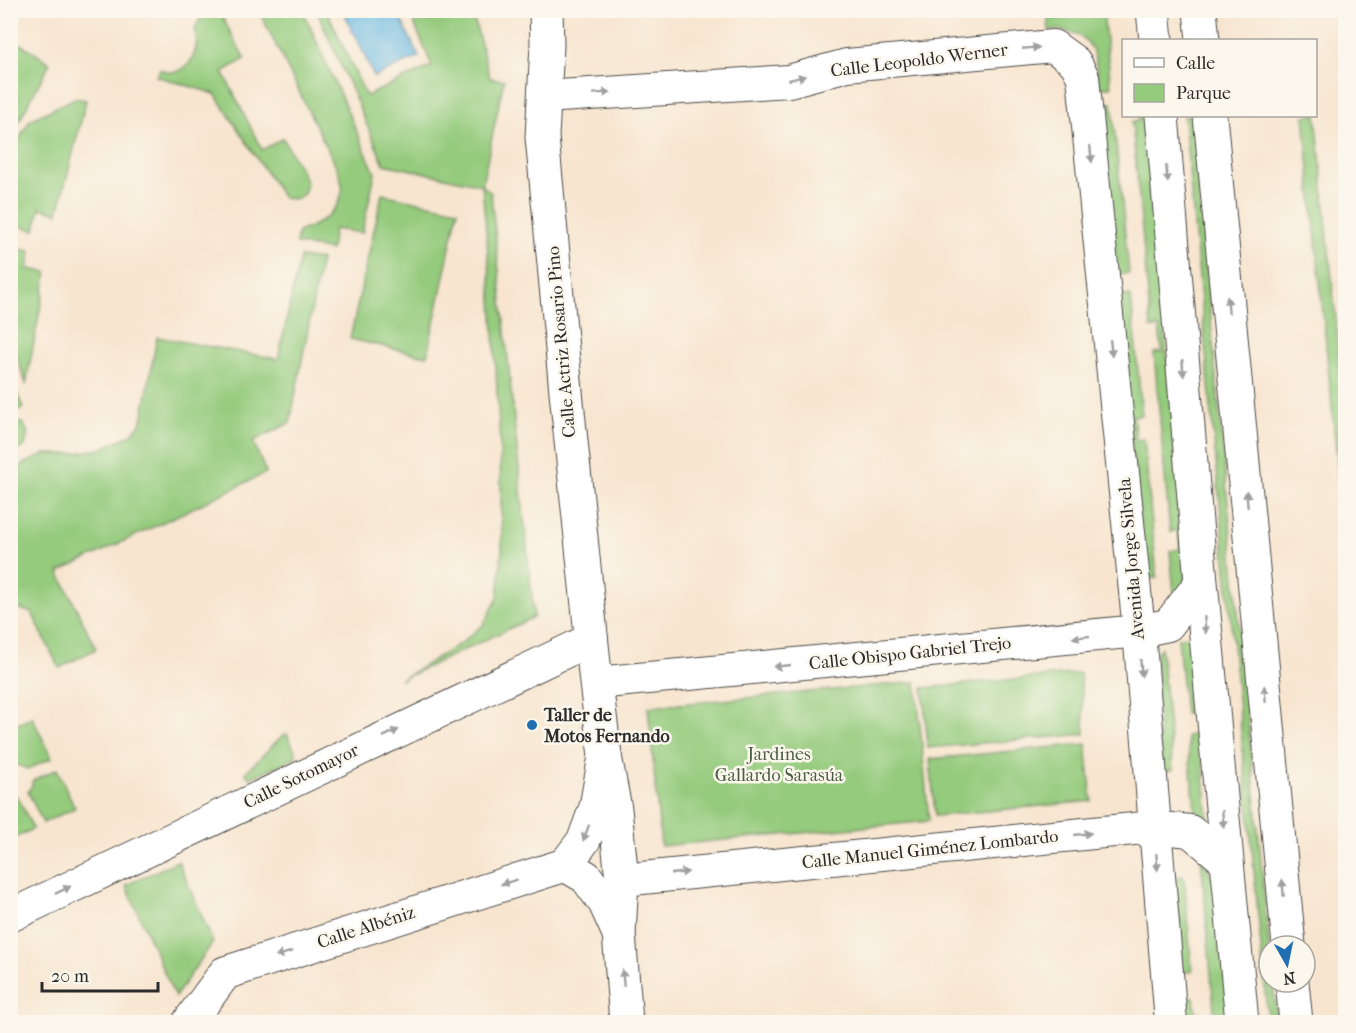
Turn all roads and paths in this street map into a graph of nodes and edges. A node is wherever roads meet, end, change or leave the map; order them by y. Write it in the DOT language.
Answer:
graph roads {
  1 [pos="546,10"];
  2 [pos="555,10"];
  3 [pos="1153,10"];
  4 [pos="1200,10"];
  5 [pos="1156,39"];
  6 [pos="1203,39"];
  7 [pos="547,45"];
  8 [pos="1085,96"];
  9 [pos="544,97"];
  10 [pos="1162,117"];
  11 [pos="1210,117"];
  12 [pos="1201,582"];
  13 [pos="1139,631"];
  14 [pos="592,639"];
  15 [pos="597,683"];
  16 [pos="605,756"];
  17 [pos="1154,827"];
  18 [pos="1227,862"];
  19 [pos="565,865"];
  20 [pos="622,880"];
  21 [pos="10,916"];
  22 [pos="619,934"];
  23 [pos="1288,934"];
  24 [pos="1293,994"];
  25 [pos="189,1023"];
  26 [pos="626,1023"];
  27 [pos="1171,1023"];
  28 [pos="1242,1023"];
  29 [pos="1296,1023"];
  1 -- 7 [label="main road, Calle Actriz Rosario Pino"];
  2 -- 7 [label="street, Calle Actriz Rosario Pino"];
  3 -- 5 [label="main road"];
  4 -- 6 [label="main road"];
  7 -- 9 [label="main road, Calle Actriz Rosario Pino"];
  9 -- 8 [label="street, Calle Leopoldo Werner, one-way"];
  8 -- 13 [label="street, Avenida Jorge Silvela, one-way"];
  9 -- 14 [label="main road, Calle Actriz Rosario Pino"];
  10 -- 12 [label="main road, one-way"];
  23 -- 11 [label="main road, one-way"];
  12 -- 13 [label="street, Calle Obispo Gabriel Trejo"];
  12 -- 18 [label="main road, one-way"];
  13 -- 15 [label="street, Calle Obispo Gabriel Trejo, one-way"];
  13 -- 17 [label="street, Avenida Jorge Silvela, one-way"];
  14 -- 15 [label="main road, Calle Actriz Rosario Pino"];
  21 -- 14 [label="street, Calle Sotomayor, one-way"];
  15 -- 16 [label="main road, Calle Actriz Rosario Pino"];
  16 -- 19 [label="main road, one-way"];
  16 -- 20 [label="main road"];
  17 -- 18 [label="street, Calle Manuel Giménez Lombardo"];
  20 -- 17 [label="street, Calle Manuel Giménez Lombardo, one-way"];
  17 -- 27 [label="street, Avenida Jorge Silvela, one-way"];
  18 -- 28 [label="main road"];
  19 -- 22 [label="main road"];
  19 -- 25 [label="main road, Calle Albéniz, one-way"];
  20 -- 22 [label="main road"];
  26 -- 22 [label="main road, one-way"];
  24 -- 29 [label="main road"];
}
